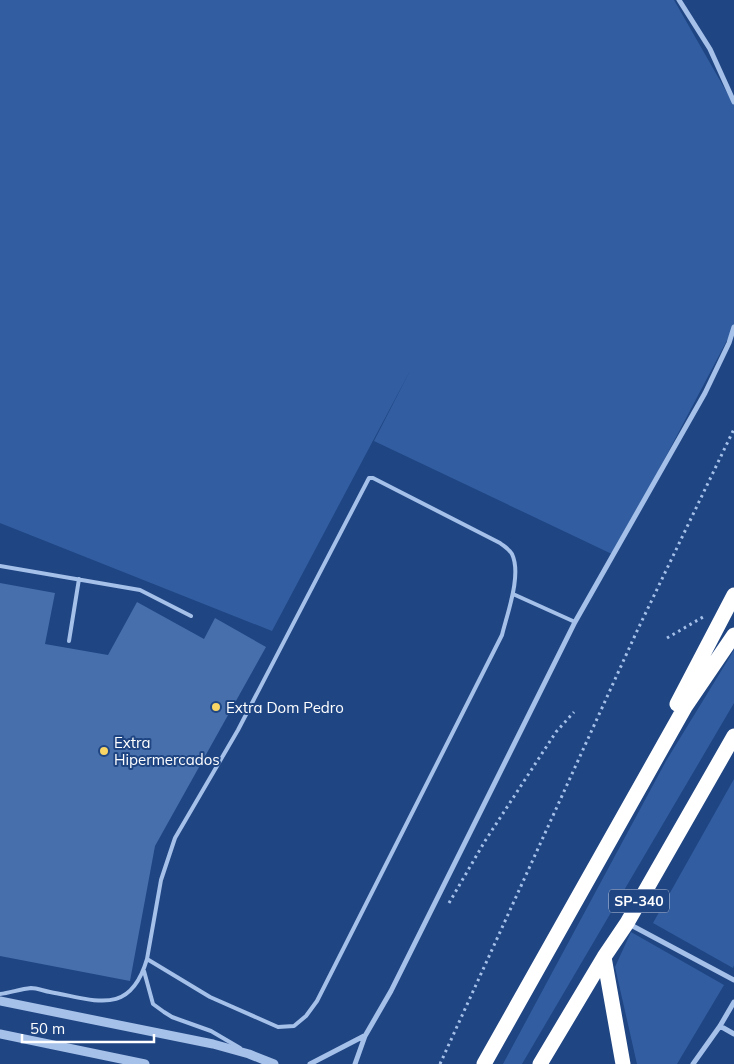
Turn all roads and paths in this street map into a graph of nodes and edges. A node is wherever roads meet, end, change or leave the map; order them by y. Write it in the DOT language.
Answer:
graph roads {
  1 [pos="679,0"];
  2 [pos="734,102"];
  3 [pos="734,328"];
  4 [pos="734,428"];
  5 [pos="0,566"];
  6 [pos="79,579"];
  7 [pos="513,594"];
  8 [pos="734,595"];
  9 [pos="191,616"];
  10 [pos="706,616"];
  11 [pos="575,622"];
  12 [pos="734,635"];
  13 [pos="667,638"];
  14 [pos="69,641"];
  15 [pos="574,712"];
  16 [pos="734,736"];
  17 [pos="628,806"];
  18 [pos="448,905"];
  19 [pos="627,923"];
  20 [pos="604,956"];
  21 [pos="147,959"];
  22 [pos="144,971"];
  23 [pos="734,980"];
  24 [pos="0,994"];
  25 [pos="0,1001"];
  26 [pos="734,1002"];
  27 [pos="720,1026"];
  28 [pos="0,1034"];
  29 [pos="734,1034"];
  30 [pos="365,1036"];
  31 [pos="249,1054"];
  32 [pos="146,1064"];
  33 [pos="274,1064"];
  34 [pos="310,1064"];
  35 [pos="355,1064"];
  36 [pos="440,1064"];
  37 [pos="484,1064"];
  38 [pos="540,1064"];
  39 [pos="623,1064"];
  40 [pos="693,1064"];
  1 -- 2 [label="street"];
  3 -- 11 [label="street"];
  4 -- 36 [label="path"];
  5 -- 6 [label="lane"];
  6 -- 9 [label="lane"];
  6 -- 14 [label="lane"];
  7 -- 11 [label="lane"];
  7 -- 21 [label="lane"];
  7 -- 21 [label="lane"];
  8 -- 17 [label="highway"];
  10 -- 13 [label="path"];
  11 -- 30 [label="street"];
  12 -- 17 [label="highway"];
  15 -- 18 [label="path"];
  16 -- 19 [label="highway, SP-340"];
  17 -- 37 [label="highway"];
  19 -- 20 [label="highway, SP-340"];
  19 -- 23 [label="street"];
  20 -- 38 [label="highway, SP-340"];
  20 -- 39 [label="highway"];
  21 -- 22 [label="lane"];
  22 -- 24 [label="lane"];
  22 -- 31 [label="lane"];
  25 -- 31 [label="street"];
  26 -- 27 [label="street"];
  27 -- 29 [label="street"];
  27 -- 40 [label="street"];
  28 -- 32 [label="street"];
  30 -- 34 [label="street"];
  30 -- 35 [label="street"];
  31 -- 33 [label="street"];
}
